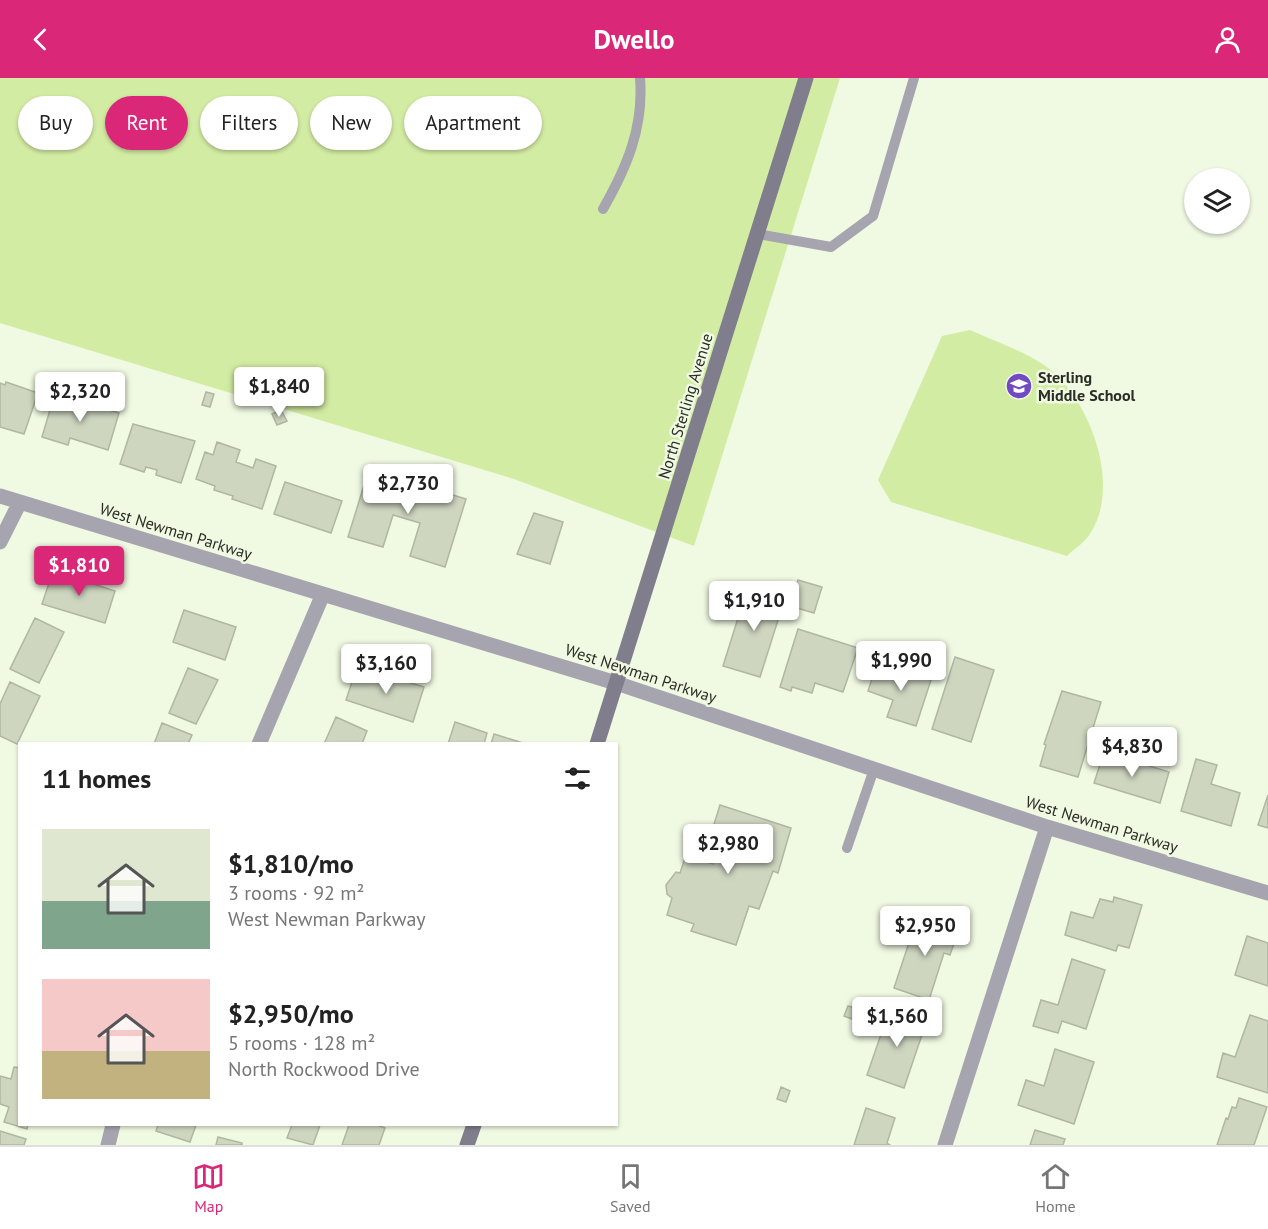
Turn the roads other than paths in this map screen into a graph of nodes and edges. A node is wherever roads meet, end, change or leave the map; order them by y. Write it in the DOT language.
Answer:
graph roads {
  1 [pos="640,78"];
  2 [pos="806,78"];
  3 [pos="914,78"];
  4 [pos="603,209"];
  5 [pos="758,234"];
  6 [pos="0,496"];
  7 [pos="20,502"];
  8 [pos="0,542"];
  9 [pos="324,594"];
  10 [pos="616,683"];
  11 [pos="260,742"];
  12 [pos="598,742"];
  13 [pos="874,769"];
  14 [pos="1047,827"];
  15 [pos="848,848"];
  16 [pos="1268,893"];
  17 [pos="113,1126"];
  18 [pos="474,1126"];
  19 [pos="108,1145"];
  20 [pos="467,1145"];
  21 [pos="945,1145"];
  1 -- 4 [label="lane"];
  2 -- 5 [label="main road, North Sterling Avenue"];
  3 -- 5 [label="lane"];
  5 -- 10 [label="main road, North Sterling Avenue"];
  6 -- 7 [label="street, West Newman Parkway"];
  7 -- 8 [label="street"];
  7 -- 9 [label="street, West Newman Parkway"];
  9 -- 10 [label="street, West Newman Parkway"];
  9 -- 11 [label="street"];
  10 -- 12 [label="main road, North Sterling Avenue"];
  10 -- 13 [label="street, West Newman Parkway"];
  13 -- 14 [label="street, West Newman Parkway"];
  13 -- 15 [label="lane"];
  14 -- 16 [label="street, West Newman Parkway"];
  14 -- 21 [label="street"];
  17 -- 19 [label="street"];
  18 -- 20 [label="main road"];
}
